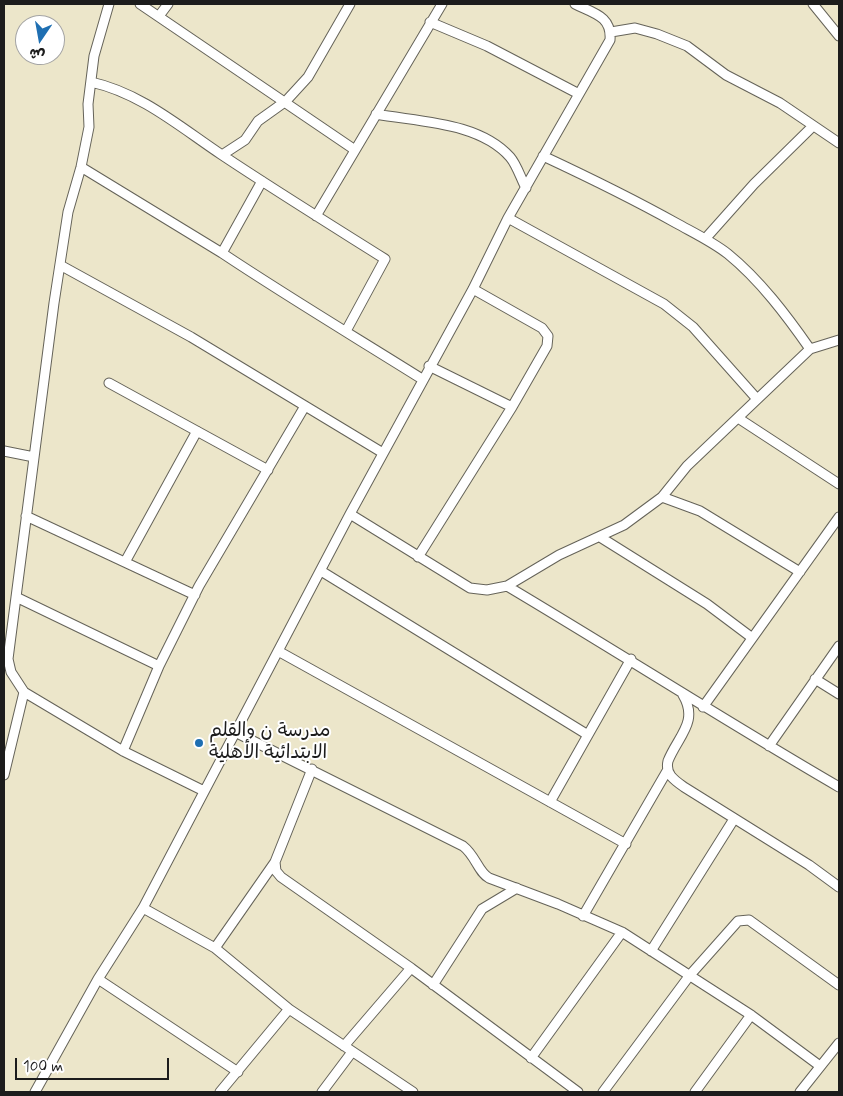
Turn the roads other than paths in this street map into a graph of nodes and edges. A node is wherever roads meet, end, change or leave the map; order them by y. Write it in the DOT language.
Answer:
graph roads {
  1 [pos="109,4"];
  2 [pos="140,4"];
  3 [pos="168,4"];
  4 [pos="350,4"];
  5 [pos="442,4"];
  6 [pos="575,4"];
  7 [pos="813,4"];
  8 [pos="159,16"];
  9 [pos="430,22"];
  10 [pos="611,32"];
  11 [pos="839,36"];
  12 [pos="90,82"];
  13 [pos="579,94"];
  14 [pos="286,101"];
  15 [pos="376,114"];
  16 [pos="813,126"];
  17 [pos="839,143"];
  18 [pos="355,150"];
  19 [pos="222,155"];
  20 [pos="543,156"];
  21 [pos="81,167"];
  22 [pos="262,181"];
  23 [pos="526,188"];
  24 [pos="316,216"];
  25 [pos="508,218"];
  26 [pos="705,239"];
  27 [pos="222,254"];
  28 [pos="60,265"];
  29 [pos="473,289"];
  30 [pos="346,331"];
  31 [pos="839,340"];
  32 [pos="810,350"];
  33 [pos="429,366"];
  34 [pos="422,379"];
  35 [pos="109,383"];
  36 [pos="757,399"];
  37 [pos="305,406"];
  38 [pos="512,407"];
  39 [pos="738,418"];
  40 [pos="197,431"];
  41 [pos="4,451"];
  42 [pos="383,453"];
  43 [pos="34,456"];
  44 [pos="268,470"];
  45 [pos="839,484"];
  46 [pos="662,497"];
  47 [pos="350,514"];
  48 [pos="26,516"];
  49 [pos="839,517"];
  50 [pos="600,537"];
  51 [pos="418,557"];
  52 [pos="125,562"];
  53 [pos="321,571"];
  54 [pos="800,572"];
  55 [pos="507,586"];
  56 [pos="195,595"];
  57 [pos="16,597"];
  58 [pos="751,637"];
  59 [pos="839,646"];
  60 [pos="278,651"];
  61 [pos="630,659"];
  62 [pos="159,666"];
  63 [pos="815,679"];
  64 [pos="24,692"];
  65 [pos="683,694"];
  66 [pos="839,694"];
  67 [pos="703,707"];
  68 [pos="235,732"];
  69 [pos="588,735"];
  70 [pos="769,746"];
  71 [pos="123,751"];
  72 [pos="312,769"];
  73 [pos="667,771"];
  74 [pos="4,775"];
  75 [pos="839,787"];
  76 [pos="204,791"];
  77 [pos="550,802"];
  78 [pos="734,819"];
  79 [pos="626,844"];
  80 [pos="275,862"];
  81 [pos="839,887"];
  82 [pos="517,888"];
  83 [pos="143,908"];
  84 [pos="583,916"];
  85 [pos="622,932"];
  86 [pos="215,948"];
  87 [pos="651,951"];
  88 [pos="411,968"];
  89 [pos="690,975"];
  90 [pos="98,979"];
  91 [pos="434,985"];
  92 [pos="839,985"];
  93 [pos="288,1009"];
  94 [pos="751,1015"];
  95 [pos="839,1042"];
  96 [pos="344,1046"];
  97 [pos="352,1052"];
  98 [pos="531,1058"];
  99 [pos="820,1066"];
  100 [pos="238,1072"];
  101 [pos="35,1092"];
  102 [pos="220,1092"];
  103 [pos="322,1092"];
  104 [pos="414,1092"];
  105 [pos="578,1092"];
  106 [pos="603,1092"];
  107 [pos="696,1092"];
  108 [pos="800,1092"];
  1 -- 12 [label="street"];
  2 -- 8 [label="street"];
  3 -- 8 [label="street"];
  4 -- 14 [label="street"];
  5 -- 9 [label="street"];
  6 -- 10 [label="street"];
  7 -- 11 [label="street"];
  8 -- 14 [label="street"];
  9 -- 13 [label="street"];
  9 -- 15 [label="street"];
  10 -- 13 [label="street"];
  10 -- 16 [label="street"];
  12 -- 19 [label="street"];
  12 -- 21 [label="street"];
  13 -- 20 [label="street"];
  14 -- 18 [label="street"];
  14 -- 19 [label="street"];
  15 -- 18 [label="street"];
  15 -- 23 [label="street"];
  16 -- 17 [label="street"];
  16 -- 26 [label="street"];
  18 -- 24 [label="street"];
  19 -- 22 [label="street"];
  20 -- 23 [label="street"];
  20 -- 26 [label="street"];
  21 -- 27 [label="street"];
  21 -- 28 [label="street"];
  22 -- 24 [label="street"];
  22 -- 27 [label="street"];
  23 -- 25 [label="street"];
  24 -- 30 [label="street"];
  25 -- 29 [label="street"];
  25 -- 36 [label="street"];
  26 -- 32 [label="street"];
  27 -- 30 [label="street"];
  28 -- 37 [label="street"];
  28 -- 43 [label="street"];
  29 -- 33 [label="street"];
  29 -- 38 [label="street"];
  30 -- 34 [label="street"];
  31 -- 32 [label="street"];
  32 -- 36 [label="street"];
  33 -- 34 [label="street"];
  33 -- 38 [label="street"];
  34 -- 42 [label="street"];
  35 -- 40 [label="street"];
  36 -- 39 [label="street"];
  37 -- 42 [label="street"];
  37 -- 44 [label="street"];
  38 -- 51 [label="street"];
  39 -- 45 [label="street"];
  39 -- 46 [label="street"];
  40 -- 44 [label="street"];
  40 -- 52 [label="street"];
  41 -- 43 [label="street"];
  42 -- 47 [label="street"];
  43 -- 48 [label="street"];
  44 -- 56 [label="street"];
  46 -- 50 [label="street"];
  46 -- 54 [label="street"];
  47 -- 51 [label="street"];
  47 -- 53 [label="street"];
  48 -- 52 [label="street"];
  48 -- 57 [label="street"];
  49 -- 54 [label="street"];
  50 -- 55 [label="street"];
  50 -- 58 [label="street"];
  51 -- 55 [label="street"];
  52 -- 56 [label="street"];
  53 -- 60 [label="street"];
  53 -- 69 [label="street"];
  54 -- 58 [label="street"];
  55 -- 61 [label="street"];
  56 -- 62 [label="street"];
  57 -- 62 [label="street"];
  57 -- 64 [label="street"];
  58 -- 67 [label="street"];
  59 -- 63 [label="street"];
  60 -- 68 [label="street"];
  60 -- 77 [label="street"];
  61 -- 65 [label="street"];
  61 -- 69 [label="street"];
  62 -- 71 [label="street"];
  63 -- 66 [label="street"];
  63 -- 70 [label="street"];
  64 -- 71 [label="street"];
  64 -- 74 [label="street"];
  65 -- 67 [label="street"];
  65 -- 73 [label="street"];
  67 -- 70 [label="street"];
  68 -- 72 [label="street"];
  68 -- 76 [label="street"];
  69 -- 77 [label="street"];
  70 -- 75 [label="street"];
  71 -- 76 [label="street"];
  72 -- 80 [label="street"];
  72 -- 82 [label="street"];
  73 -- 78 [label="street"];
  73 -- 79 [label="street"];
  76 -- 83 [label="street"];
  77 -- 79 [label="street"];
  78 -- 81 [label="street"];
  78 -- 87 [label="street"];
  79 -- 84 [label="street"];
  80 -- 86 [label="street"];
  80 -- 88 [label="street"];
  82 -- 84 [label="street"];
  82 -- 91 [label="street"];
  83 -- 86 [label="street"];
  83 -- 90 [label="street"];
  84 -- 85 [label="street"];
  85 -- 87 [label="street"];
  85 -- 98 [label="street"];
  86 -- 93 [label="street"];
  87 -- 89 [label="street"];
  88 -- 91 [label="street"];
  88 -- 96 [label="street"];
  89 -- 92 [label="street"];
  89 -- 94 [label="street"];
  89 -- 106 [label="street"];
  90 -- 100 [label="street"];
  90 -- 101 [label="street"];
  91 -- 98 [label="street"];
  93 -- 96 [label="street"];
  93 -- 100 [label="street"];
  94 -- 99 [label="street"];
  94 -- 107 [label="street"];
  95 -- 99 [label="street"];
  96 -- 97 [label="street"];
  97 -- 103 [label="street"];
  97 -- 104 [label="street"];
  98 -- 105 [label="street"];
  99 -- 108 [label="street"];
  100 -- 102 [label="street"];
}
